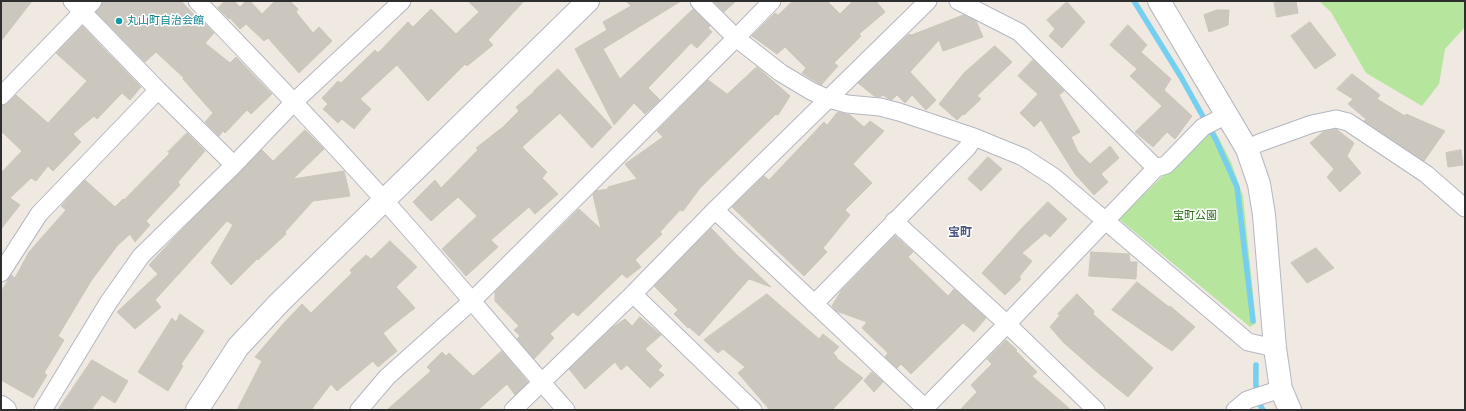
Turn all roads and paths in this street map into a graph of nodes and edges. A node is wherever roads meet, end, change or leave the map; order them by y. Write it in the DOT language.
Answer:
graph roads {
  1 [pos="197,1"];
  2 [pos="402,1"];
  3 [pos="588,1"];
  4 [pos="699,1"];
  5 [pos="772,1"];
  6 [pos="928,1"];
  7 [pos="958,1"];
  8 [pos="1159,1"];
  9 [pos="83,5"];
  10 [pos="736,38"];
  11 [pos="158,90"];
  12 [pos="1,96"];
  13 [pos="829,99"];
  14 [pos="294,102"];
  15 [pos="1227,115"];
  16 [pos="974,137"];
  17 [pos="1247,149"];
  18 [pos="234,165"];
  19 [pos="1156,168"];
  20 [pos="384,200"];
  21 [pos="1465,208"];
  22 [pos="715,210"];
  23 [pos="894,221"];
  24 [pos="1105,222"];
  25 [pos="1,273"];
  26 [pos="634,294"];
  27 [pos="473,300"];
  28 [pos="814,304"];
  29 [pos="1007,324"];
  30 [pos="1275,348"];
  31 [pos="542,382"];
  32 [pos="1265,395"];
  33 [pos="1,407"];
  34 [pos="924,409"];
  35 [pos="5,410"];
  36 [pos="43,410"];
  37 [pos="197,410"];
  38 [pos="359,410"];
  39 [pos="513,410"];
  40 [pos="566,410"];
  41 [pos="753,410"];
  42 [pos="1096,410"];
  43 [pos="1235,410"];
  44 [pos="1290,410"];
  1 -- 14 [label="street"];
  2 -- 14 [label="street"];
  3 -- 20 [label="street"];
  4 -- 10 [label="street"];
  5 -- 10 [label="street"];
  6 -- 13 [label="street"];
  7 -- 19 [label="street"];
  8 -- 15 [label="street"];
  9 -- 11 [label="street"];
  9 -- 12 [label="street"];
  10 -- 13 [label="street"];
  10 -- 27 [label="street"];
  11 -- 18 [label="street"];
  11 -- 25 [label="street"];
  13 -- 16 [label="street"];
  13 -- 22 [label="street"];
  14 -- 18 [label="street"];
  14 -- 20 [label="street"];
  15 -- 17 [label="street"];
  15 -- 19 [label="street"];
  16 -- 23 [label="street"];
  16 -- 24 [label="street"];
  17 -- 21 [label="street"];
  17 -- 30 [label="street"];
  18 -- 36 [label="street"];
  19 -- 24 [label="street"];
  20 -- 27 [label="street"];
  20 -- 37 [label="street"];
  22 -- 26 [label="street"];
  22 -- 28 [label="street"];
  23 -- 28 [label="street"];
  23 -- 29 [label="street"];
  24 -- 29 [label="street"];
  24 -- 30 [label="street"];
  26 -- 31 [label="street"];
  26 -- 41 [label="street"];
  27 -- 31 [label="street"];
  27 -- 38 [label="street"];
  28 -- 34 [label="street"];
  29 -- 34 [label="street"];
  29 -- 42 [label="street"];
  30 -- 32 [label="street"];
  31 -- 39 [label="street"];
  31 -- 40 [label="street"];
  32 -- 43 [label="street"];
  32 -- 44 [label="street"];
  33 -- 35 [label="street"];
}
